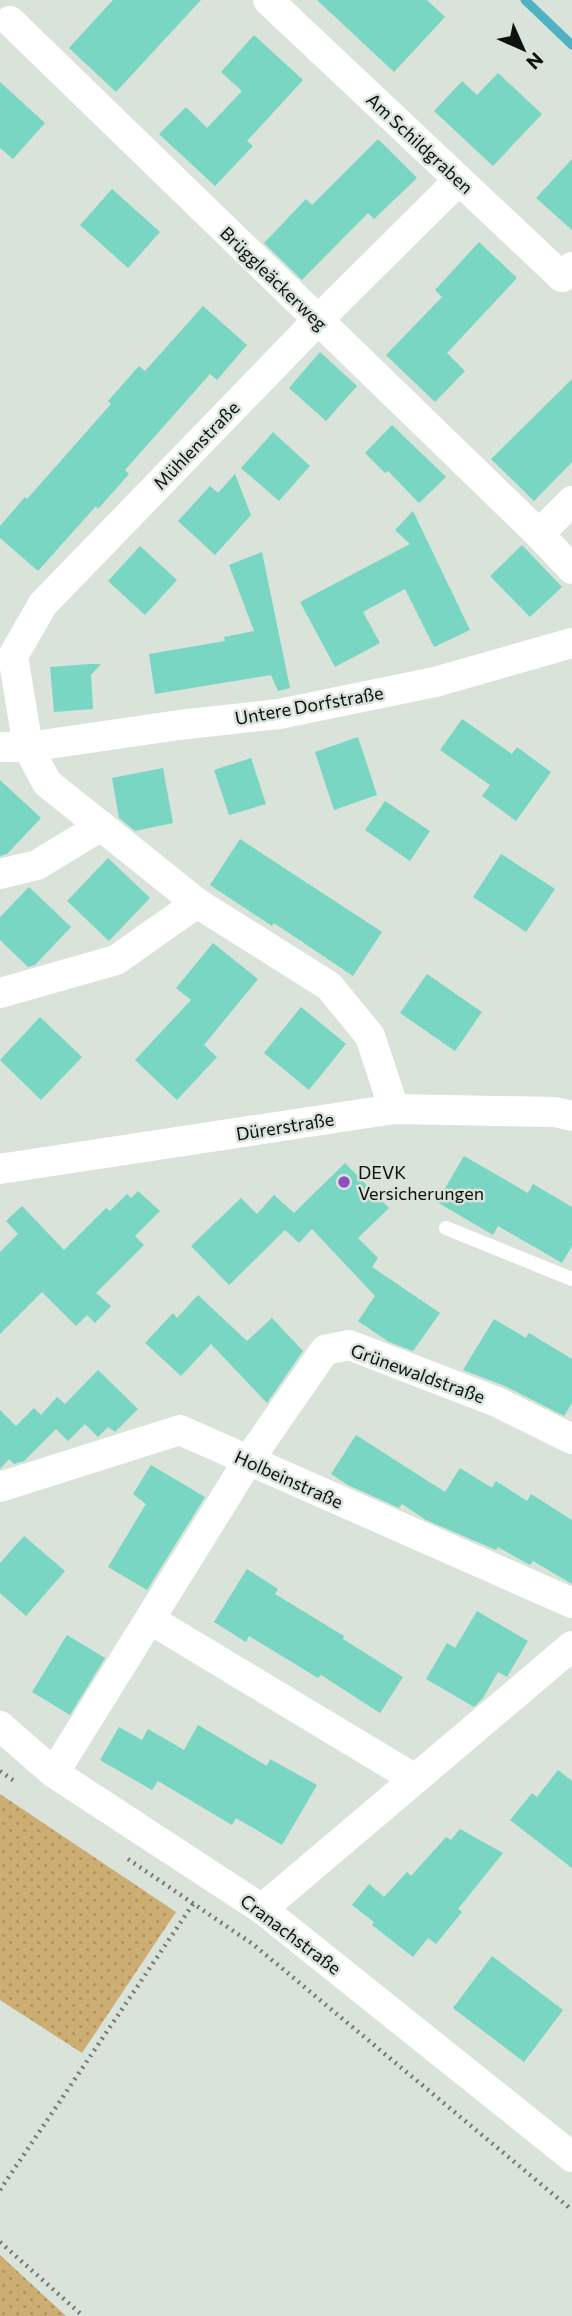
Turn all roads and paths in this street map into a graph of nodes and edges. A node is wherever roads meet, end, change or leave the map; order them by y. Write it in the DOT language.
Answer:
graph roads {
  1 [pos="268,0"];
  2 [pos="12,18"];
  3 [pos="459,180"];
  4 [pos="572,267"];
  5 [pos="317,320"];
  6 [pos="572,501"];
  7 [pos="539,534"];
  8 [pos="572,569"];
  9 [pos="572,643"];
  10 [pos="14,747"];
  11 [pos="101,826"];
  12 [pos="0,874"];
  13 [pos="197,903"];
  14 [pos="0,993"];
  15 [pos="394,1110"];
  16 [pos="572,1116"];
  17 [pos="0,1169"];
  18 [pos="446,1228"];
  19 [pos="572,1279"];
  20 [pos="572,1439"];
  21 [pos="248,1461"];
  22 [pos="0,1487"];
  23 [pos="572,1603"];
  24 [pos="151,1620"];
  25 [pos="572,1646"];
  26 [pos="0,1726"];
  27 [pos="0,1771"];
  28 [pos="54,1773"];
  29 [pos="415,1779"];
  30 [pos="23,1787"];
  31 [pos="125,1857"];
  32 [pos="212,1878"];
  33 [pos="193,1904"];
  34 [pos="262,1909"];
  35 [pos="572,2157"];
  36 [pos="0,2190"];
  37 [pos="572,2210"];
  38 [pos="0,2242"];
  39 [pos="83,2316"];
  1 -- 3 [label="street, Am Schildgraben"];
  2 -- 5 [label="street, Brüggleäckerweg"];
  3 -- 4 [label="street, Am Schildgraben"];
  3 -- 5 [label="street, Mühlenstraße"];
  5 -- 7 [label="street, Brüggleäckerweg"];
  5 -- 10 [label="street, Mühlenstraße"];
  6 -- 7 [label="street"];
  7 -- 8 [label="street, Brüggleäckerweg"];
  9 -- 10 [label="street, Untere Dorfstraße"];
  10 -- 11 [label="street, Mühlenstraße"];
  11 -- 12 [label="street"];
  11 -- 13 [label="street, Mühlenstraße"];
  13 -- 14 [label="street"];
  13 -- 15 [label="street, Mühlenstraße"];
  15 -- 16 [label="street, Dürerstraße"];
  15 -- 17 [label="street, Dürerstraße"];
  18 -- 19 [label="lane"];
  20 -- 21 [label="street, Grünewaldstraße"];
  21 -- 22 [label="street, Holbeinstraße"];
  21 -- 23 [label="street, Holbeinstraße"];
  21 -- 24 [label="street, Grünewaldstraße"];
  24 -- 28 [label="street, Grünewaldstraße"];
  24 -- 29 [label="street"];
  25 -- 29 [label="street"];
  26 -- 28 [label="street, Cranachstraße"];
  27 -- 30 [label="path"];
  28 -- 32 [label="street, Cranachstraße"];
  29 -- 34 [label="street"];
  31 -- 33 [label="path"];
  32 -- 33 [label="path"];
  32 -- 34 [label="street, Cranachstraße"];
  33 -- 36 [label="path"];
  33 -- 37 [label="path"];
  34 -- 35 [label="street, Cranachstraße"];
  38 -- 39 [label="path"];
}
